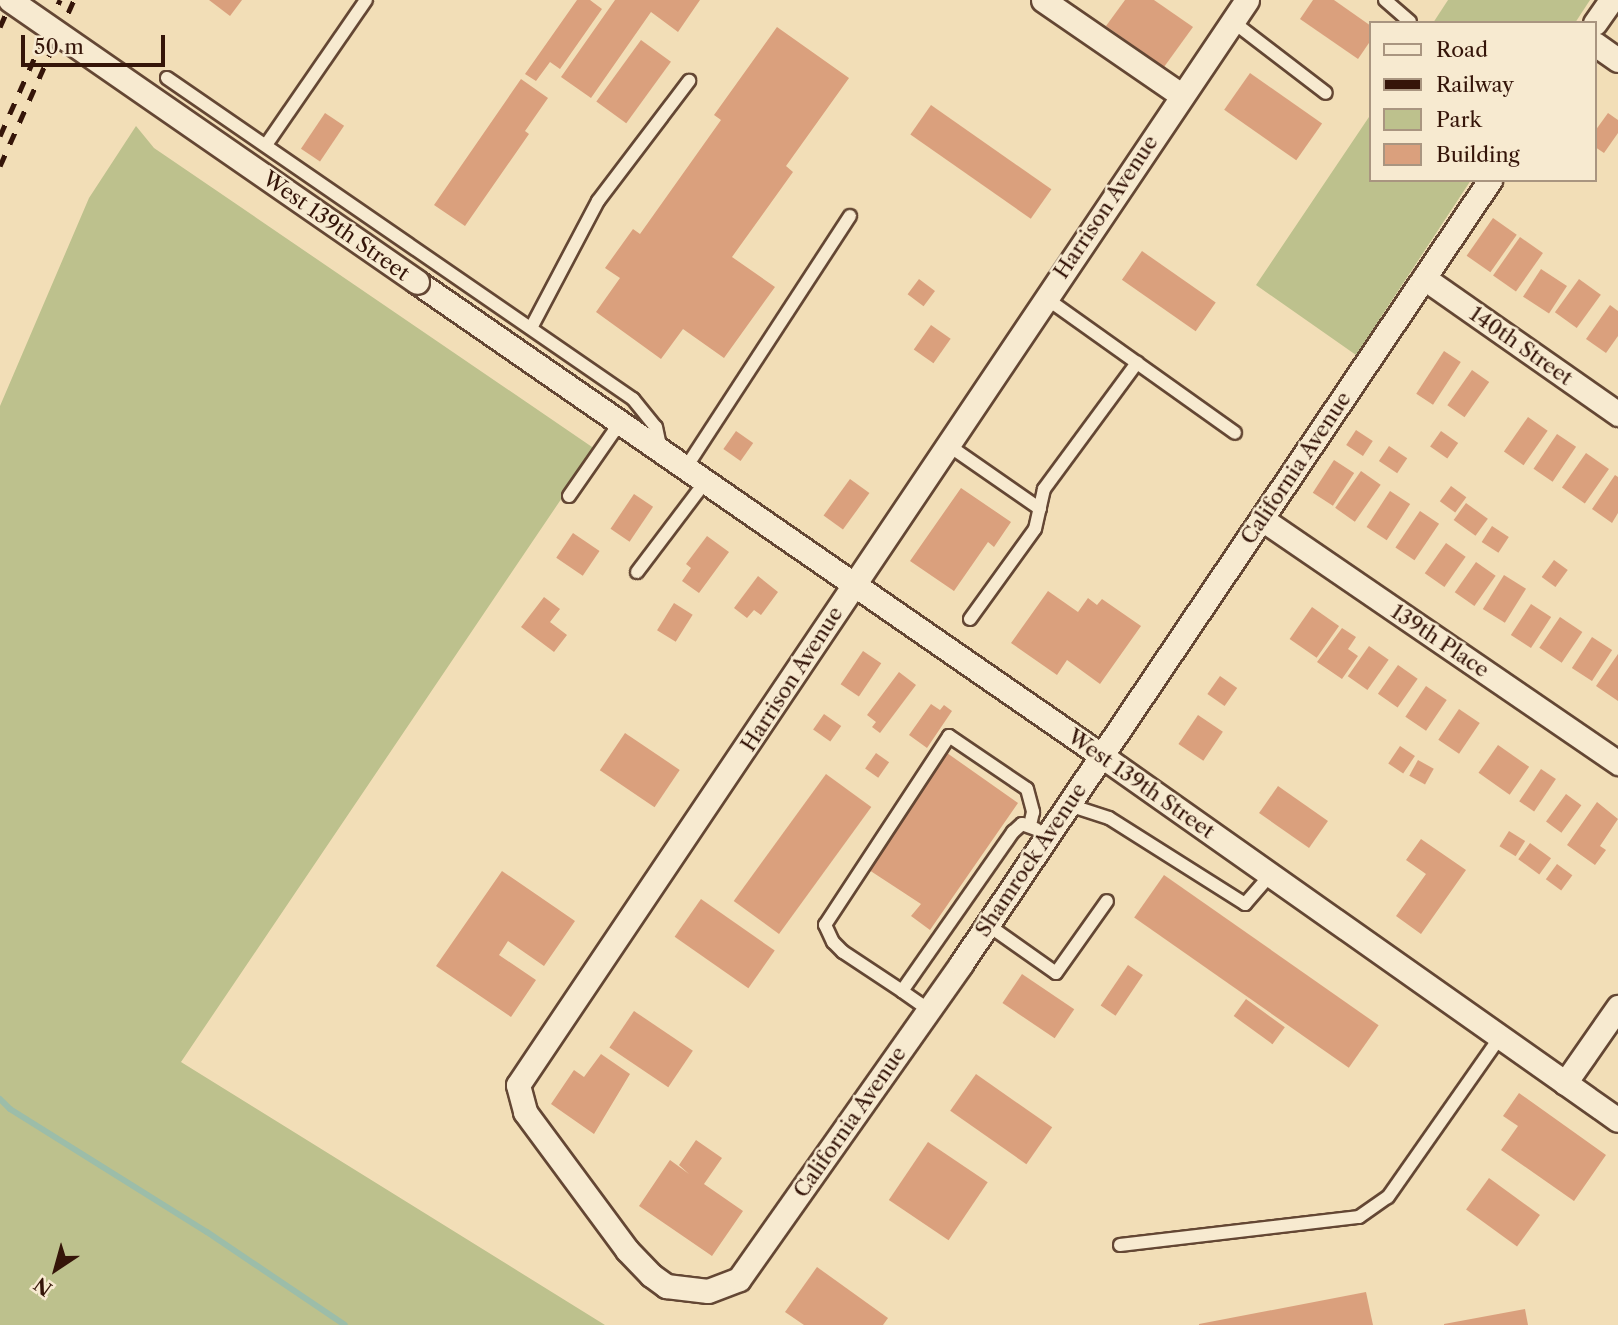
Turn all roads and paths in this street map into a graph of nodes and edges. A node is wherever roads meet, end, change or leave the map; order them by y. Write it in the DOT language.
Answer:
graph roads {
  1 [pos="10,0"];
  2 [pos="366,0"];
  3 [pos="1043,0"];
  4 [pos="1247,0"];
  5 [pos="1385,0"];
  6 [pos="1611,0"];
  7 [pos="1232,21"];
  8 [pos="1409,21"];
  9 [pos="1596,21"];
  10 [pos="1597,45"];
  11 [pos="1618,60"];
  12 [pos="167,78"];
  13 [pos="689,81"];
  14 [pos="1326,93"];
  15 [pos="1181,95"];
  16 [pos="266,145"];
  17 [pos="1489,182"];
  18 [pos="850,216"];
  19 [pos="1424,278"];
  20 [pos="1046,298"];
  21 [pos="531,328"];
  22 [pos="1137,363"];
  23 [pos="1618,414"];
  24 [pos="619,424"];
  25 [pos="1235,433"];
  26 [pos="948,445"];
  27 [pos="661,453"];
  28 [pos="685,469"];
  29 [pos="705,482"];
  30 [pos="569,496"];
  31 [pos="1040,509"];
  32 [pos="1262,519"];
  33 [pos="637,572"];
  34 [pos="855,585"];
  35 [pos="970,619"];
  36 [pos="1102,756"];
  37 [pos="1618,762"];
  38 [pos="1069,805"];
  39 [pos="1038,831"];
  40 [pos="1270,875"];
  41 [pos="1107,901"];
  42 [pos="988,925"];
  43 [pos="961,964"];
  44 [pos="902,991"];
  45 [pos="1618,1007"];
  46 [pos="929,1010"];
  47 [pos="1500,1037"];
  48 [pos="1565,1083"];
  49 [pos="1618,1120"];
  50 [pos="1120,1245"];
  51 [pos="739,1279"];
  1 -- 24 [label="street, West 139th Street, bridge"];
  2 -- 16 [label="lane"];
  3 -- 15 [label="street"];
  4 -- 7 [label="street, Harrison Avenue"];
  5 -- 8 [label="lane"];
  6 -- 9 [label="street"];
  7 -- 14 [label="lane"];
  7 -- 15 [label="street, Harrison Avenue"];
  10 -- 11 [label="street"];
  12 -- 16 [label="lane, West 139th Street"];
  13 -- 21 [label="lane"];
  15 -- 20 [label="street, Harrison Avenue"];
  16 -- 21 [label="lane, West 139th Street"];
  17 -- 19 [label="street, California Avenue"];
  18 -- 28 [label="lane"];
  19 -- 23 [label="street, 140th Street"];
  19 -- 32 [label="street, California Avenue"];
  20 -- 22 [label="lane"];
  20 -- 26 [label="street, Harrison Avenue"];
  21 -- 27 [label="lane, West 139th Street"];
  22 -- 25 [label="lane"];
  22 -- 31 [label="lane"];
  24 -- 27 [label="street, West 139th Street"];
  24 -- 30 [label="lane"];
  26 -- 31 [label="lane"];
  26 -- 34 [label="street, Harrison Avenue"];
  27 -- 28 [label="street, West 139th Street"];
  28 -- 29 [label="street, West 139th Street"];
  29 -- 33 [label="lane"];
  29 -- 34 [label="street, West 139th Street"];
  31 -- 35 [label="lane"];
  32 -- 36 [label="street, California Avenue"];
  32 -- 37 [label="street, 139th Place"];
  34 -- 36 [label="street, West 139th Street"];
  34 -- 51 [label="street, Harrison Avenue"];
  36 -- 38 [label="street, Shamrock Avenue"];
  36 -- 40 [label="street, West 139th Street"];
  38 -- 39 [label="street, Shamrock Avenue"];
  38 -- 40 [label="lane"];
  39 -- 42 [label="street, Shamrock Avenue"];
  39 -- 44 [label="lane"];
  39 -- 44 [label="lane"];
  40 -- 47 [label="street, West 139th Street"];
  41 -- 42 [label="lane"];
  42 -- 43 [label="street, Shamrock Avenue"];
  43 -- 46 [label="street, California Avenue"];
  44 -- 46 [label="lane"];
  45 -- 48 [label="street"];
  46 -- 51 [label="street, California Avenue"];
  47 -- 48 [label="street, West 139th Street"];
  47 -- 50 [label="lane"];
  48 -- 49 [label="street, West 139th Street"];
}
